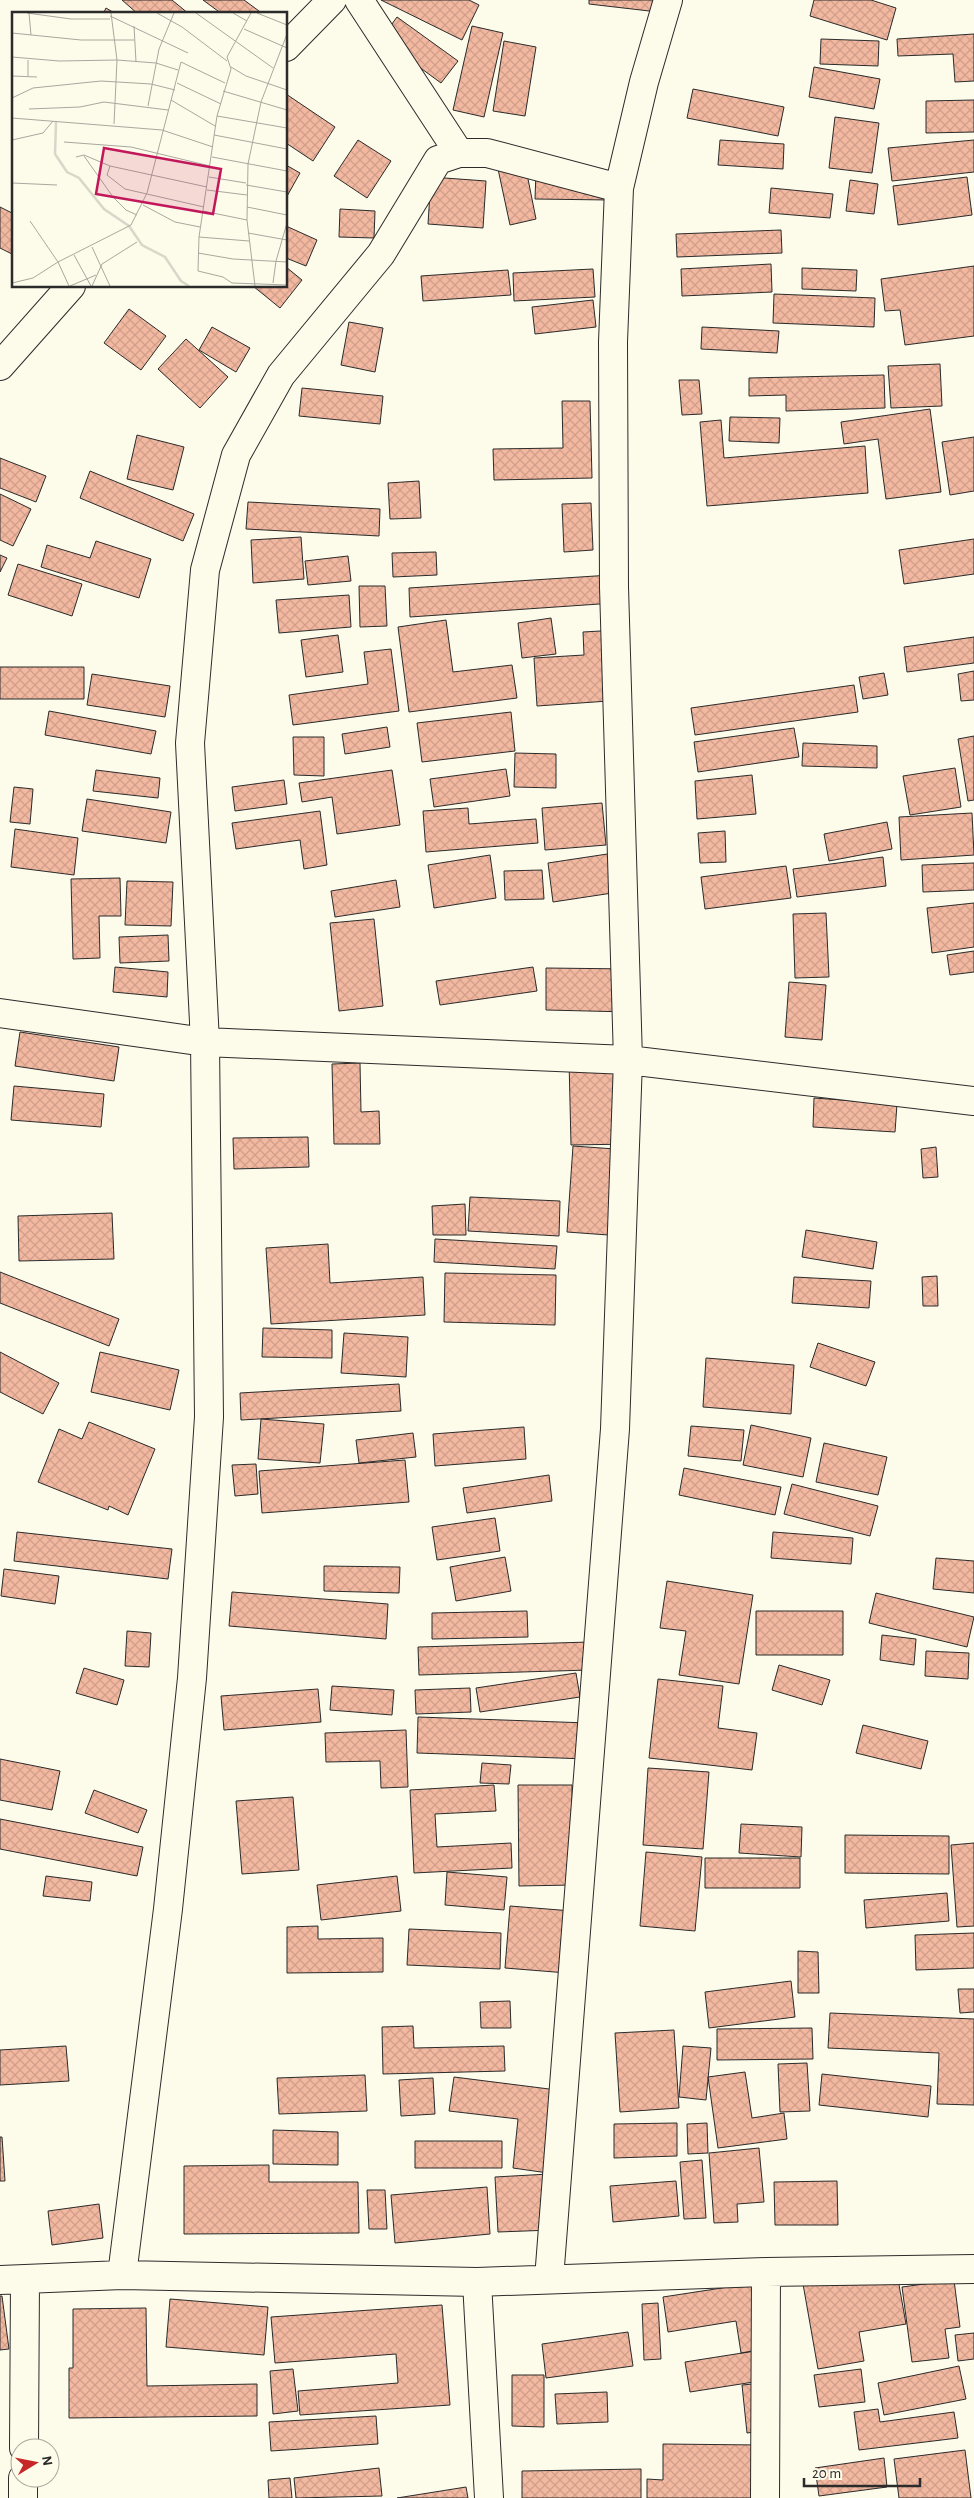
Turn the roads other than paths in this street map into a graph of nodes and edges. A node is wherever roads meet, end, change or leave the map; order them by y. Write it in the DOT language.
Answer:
graph roads {
  1 [pos="332,0"];
  2 [pos="359,0"];
  3 [pos="668,0"];
  4 [pos="288,45"];
  5 [pos="459,153"];
  6 [pos="619,188"];
  7 [pos="69,288"];
  8 [pos="0,366"];
  9 [pos="0,1012"];
  10 [pos="205,1042"];
  11 [pos="628,1060"];
  12 [pos="974,1100"];
  13 [pos="974,2269"];
  14 [pos="766,2272"];
  15 [pos="122,2275"];
  16 [pos="12,2280"];
  17 [pos="549,2280"];
  18 [pos="477,2282"];
  19 [pos="23,2438"];
  20 [pos="489,2498"];
  21 [pos="765,2498"];
  1 -- 4 [label="street"];
  2 -- 5 [label="street"];
  3 -- 6 [label="street"];
  5 -- 6 [label="street"];
  5 -- 10 [label="street"];
  6 -- 11 [label="street"];
  7 -- 8 [label="street"];
  9 -- 10 [label="street"];
  10 -- 11 [label="street"];
  10 -- 15 [label="street"];
  11 -- 12 [label="street"];
  11 -- 17 [label="street"];
  13 -- 14 [label="street"];
  14 -- 17 [label="street"];
  14 -- 21 [label="street"];
  15 -- 16 [label="street"];
  15 -- 18 [label="street"];
  16 -- 19 [label="street"];
  17 -- 18 [label="street"];
  18 -- 20 [label="street"];
}
